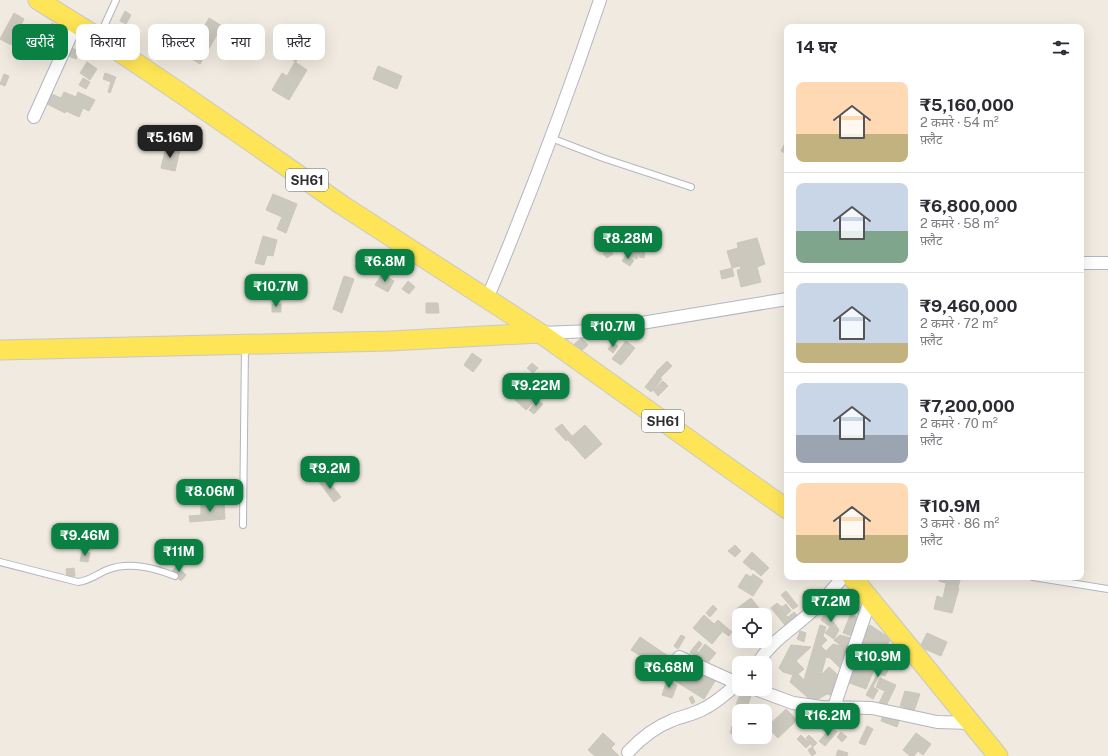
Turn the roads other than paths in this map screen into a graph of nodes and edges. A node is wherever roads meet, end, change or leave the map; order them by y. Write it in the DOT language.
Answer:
graph roads {
  1 [pos="38,0"];
  2 [pos="116,0"];
  3 [pos="600,0"];
  4 [pos="76,24"];
  5 [pos="105,24"];
  6 [pos="131,60"];
  7 [pos="34,117"];
  8 [pos="551,138"];
  9 [pos="691,187"];
  10 [pos="1084,263"];
  11 [pos="1108,263"];
  12 [pos="487,299"];
  13 [pos="784,300"];
  14 [pos="540,333"];
  15 [pos="245,345"];
  16 [pos="0,350"];
  17 [pos="784,506"];
  18 [pos="243,525"];
  19 [pos="0,562"];
  20 [pos="175,576"];
  21 [pos="841,580"];
  22 [pos="854,580"];
  23 [pos="1052,580"];
  24 [pos="1108,589"];
  25 [pos="870,600"];
  26 [pos="762,656"];
  27 [pos="679,657"];
  28 [pos="732,681"];
  29 [pos="732,689"];
  30 [pos="772,695"];
  31 [pos="834,707"];
  32 [pos="971,723"];
  33 [pos="628,752"];
  34 [pos="998,756"];
  1 -- 4 [label="main road, SH61"];
  2 -- 5 [label="lane"];
  3 -- 8 [label="street"];
  4 -- 7 [label="street"];
  6 -- 12 [label="main road, SH61"];
  8 -- 9 [label="lane"];
  8 -- 12 [label="street"];
  10 -- 11 [label="street"];
  12 -- 14 [label="main road, SH61"];
  13 -- 14 [label="street"];
  14 -- 15 [label="main road"];
  14 -- 17 [label="main road, SH61"];
  15 -- 16 [label="main road"];
  15 -- 18 [label="lane"];
  19 -- 20 [label="lane"];
  21 -- 26 [label="street"];
  22 -- 25 [label="main road"];
  23 -- 24 [label="lane"];
  25 -- 31 [label="street"];
  25 -- 32 [label="main road"];
  27 -- 28 [label="street"];
  29 -- 33 [label="street"];
  30 -- 31 [label="street"];
  31 -- 32 [label="street"];
  32 -- 34 [label="main road"];
}
